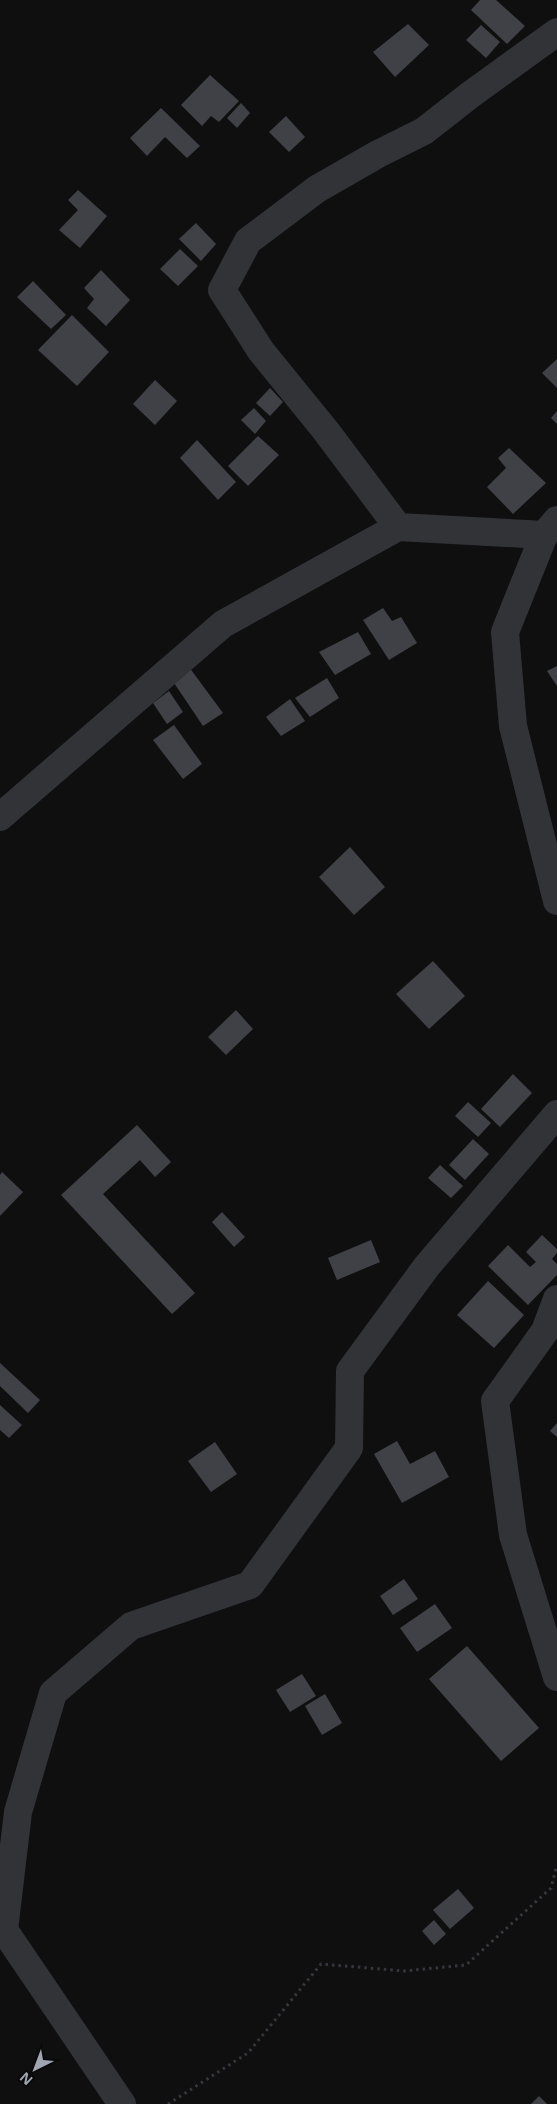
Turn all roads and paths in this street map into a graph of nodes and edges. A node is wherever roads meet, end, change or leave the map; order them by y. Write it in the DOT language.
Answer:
graph roads {
  1 [pos="557,32"];
  2 [pos="398,526"];
  3 [pos="550,528"];
  4 [pos="0,817"];
  5 [pos="557,901"];
  6 [pos="557,1114"];
  7 [pos="557,1299"];
  8 [pos="557,1677"];
  9 [pos="557,1865"];
  10 [pos="2,1927"];
  11 [pos="122,2104"];
  12 [pos="168,2104"];
  1 -- 2 [label="street"];
  2 -- 3 [label="street"];
  2 -- 4 [label="street"];
  3 -- 5 [label="street"];
  6 -- 10 [label="street"];
  7 -- 8 [label="street"];
  9 -- 12 [label="path"];
  10 -- 11 [label="street"];
}
